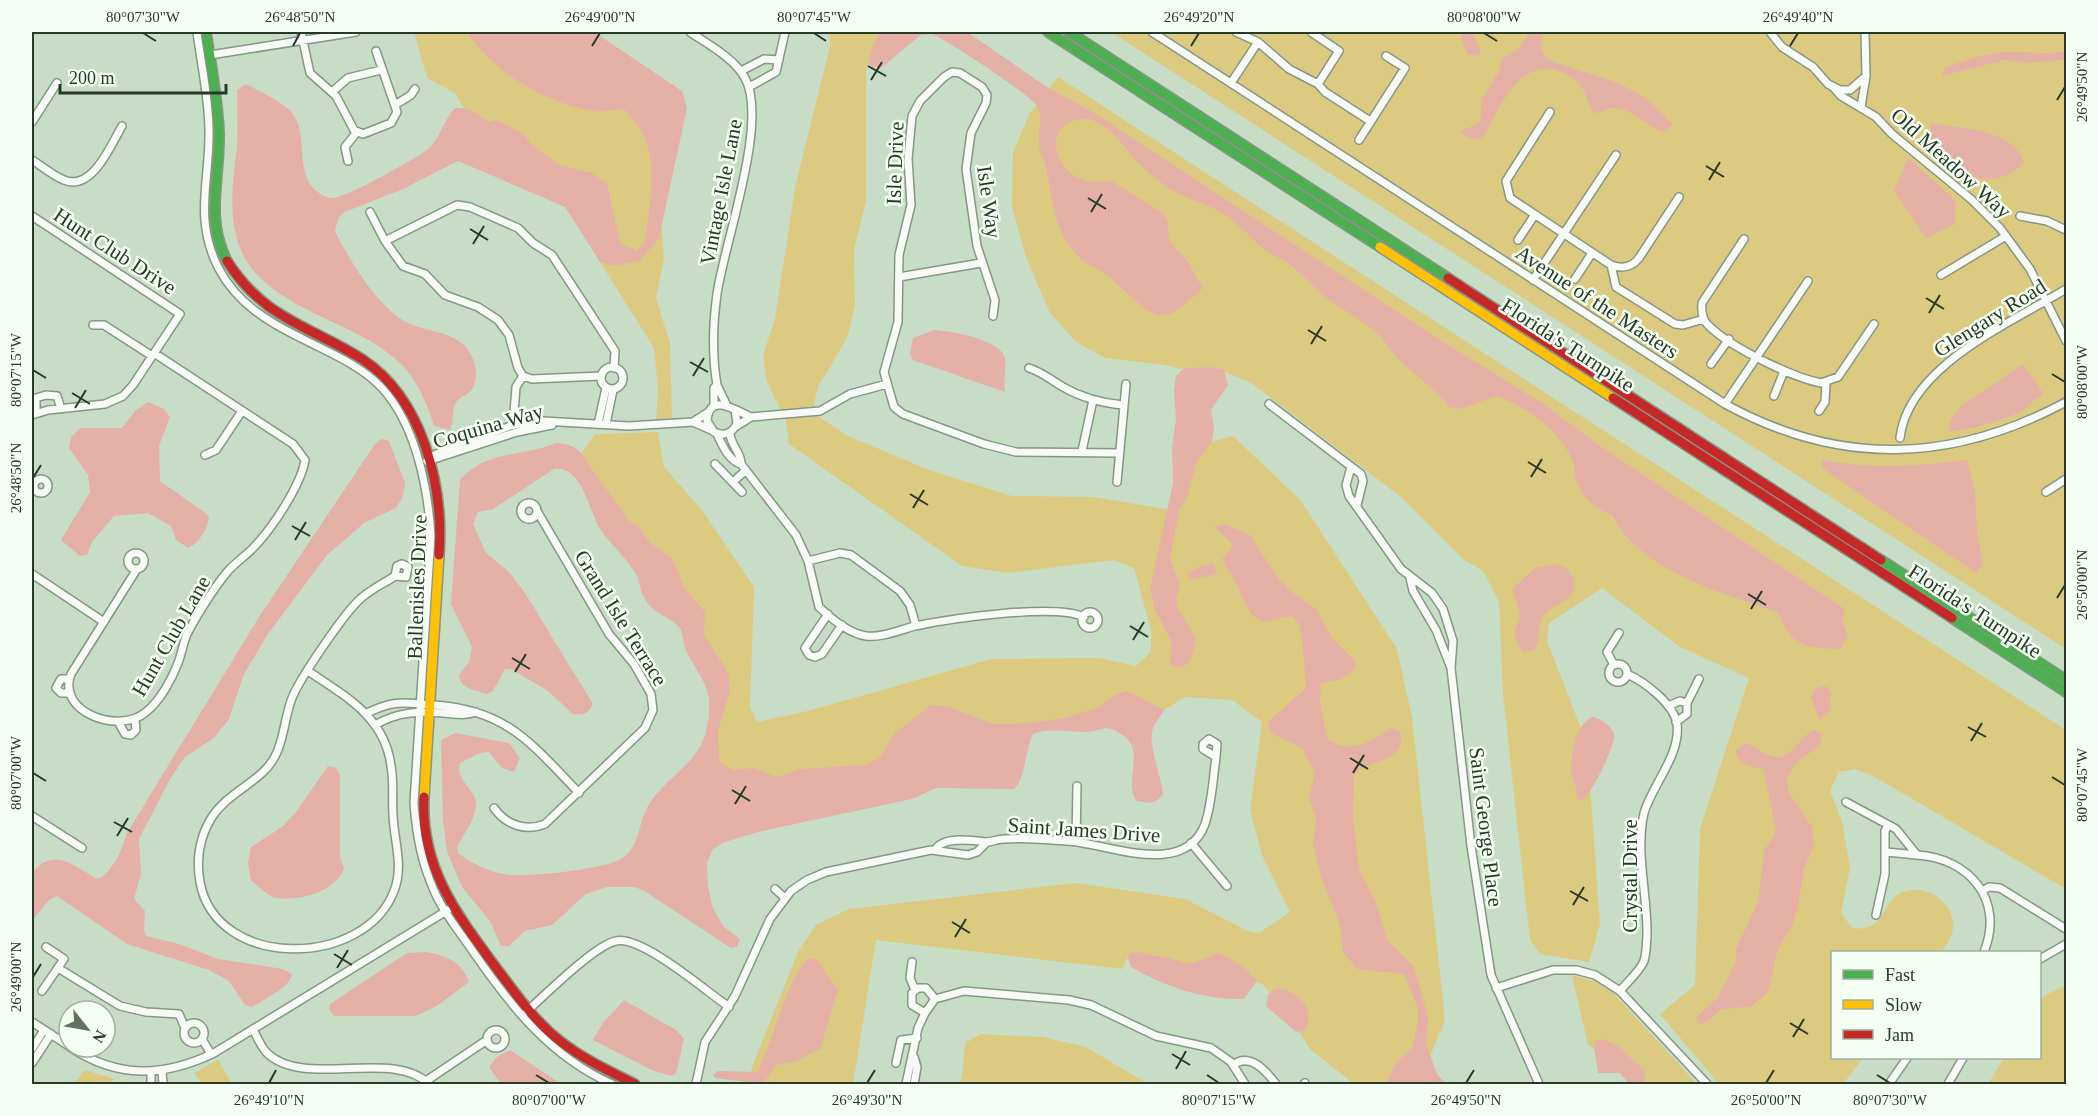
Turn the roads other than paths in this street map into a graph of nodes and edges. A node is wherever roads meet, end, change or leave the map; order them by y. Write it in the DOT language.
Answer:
graph roads {
  1 [pos="197,32"];
  2 [pos="206,32"];
  3 [pos="301,32"];
  4 [pos="307,32"];
  5 [pos="356,32"];
  6 [pos="690,32"];
  7 [pos="785,32"];
  8 [pos="1048,32"];
  9 [pos="1069,32"];
  10 [pos="1152,32"];
  11 [pos="1236,32"];
  12 [pos="1311,32"];
  13 [pos="1770,32"];
  14 [pos="1865,32"];
  15 [pos="304,39"];
  16 [pos="1258,42"];
  17 [pos="376,51"];
  18 [pos="210,55"];
  19 [pos="1386,56"];
  20 [pos="779,60"];
  21 [pos="381,69"];
  22 [pos="741,71"];
  23 [pos="1401,74"];
  24 [pos="1866,76"];
  25 [pos="1408,79"];
  26 [pos="57,83"];
  27 [pos="1231,83"];
  28 [pos="1318,84"];
  29 [pos="749,87"];
  30 [pos="1833,87"];
  31 [pos="415,89"];
  32 [pos="332,92"];
  33 [pos="987,95"];
  34 [pos="395,105"];
  35 [pos="1861,107"];
  36 [pos="1550,112"];
  37 [pos="1370,121"];
  38 [pos="32,122"];
  39 [pos="123,126"];
  40 [pos="357,132"];
  41 [pos="1359,140"];
  42 [pos="1616,155"];
  43 [pos="32,160"];
  44 [pos="348,161"];
  45 [pos="1679,197"];
  46 [pos="370,212"];
  47 [pos="32,216"];
  48 [pos="1534,216"];
  49 [pos="2020,216"];
  50 [pos="2067,230"];
  51 [pos="1563,235"];
  52 [pos="2006,236"];
  53 [pos="1744,239"];
  54 [pos="1518,240"];
  55 [pos="385,241"];
  56 [pos="1592,253"];
  57 [pos="981,263"];
  58 [pos="1611,266"];
  59 [pos="1941,275"];
  60 [pos="899,277"];
  61 [pos="1575,279"];
  62 [pos="1533,280"];
  63 [pos="1808,281"];
  64 [pos="2067,289"];
  65 [pos="2047,301"];
  66 [pos="993,315"];
  67 [pos="1704,319"];
  68 [pos="1874,324"];
  69 [pos="93,325"];
  70 [pos="1729,339"];
  71 [pos="2067,341"];
  72 [pos="153,355"];
  73 [pos="1757,357"];
  74 [pos="1711,364"];
  75 [pos="614,368"];
  76 [pos="1029,368"];
  77 [pos="1784,371"];
  78 [pos="523,376"];
  79 [pos="601,376"];
  80 [pos="1826,383"];
  81 [pos="887,384"];
  82 [pos="1126,384"];
  83 [pos="717,385"];
  84 [pos="610,389"];
  85 [pos="1774,396"];
  86 [pos="1093,400"];
  87 [pos="2067,402"];
  88 [pos="726,404"];
  89 [pos="1269,404"];
  90 [pos="1725,404"];
  91 [pos="1123,405"];
  92 [pos="711,408"];
  93 [pos="61,409"];
  94 [pos="735,410"];
  95 [pos="242,411"];
  96 [pos="1819,411"];
  97 [pos="34,414"];
  98 [pos="751,417"];
  99 [pos="693,422"];
  100 [pos="558,423"];
  101 [pos="602,424"];
  102 [pos="513,425"];
  103 [pos="733,430"];
  104 [pos="714,432"];
  105 [pos="1900,438"];
  106 [pos="1082,451"];
  107 [pos="1119,453"];
  108 [pos="205,455"];
  109 [pos="735,456"];
  110 [pos="423,462"];
  111 [pos="715,464"];
  112 [pos="743,467"];
  113 [pos="1351,467"];
  114 [pos="2067,479"];
  115 [pos="733,482"];
  116 [pos="1117,482"];
  117 [pos="742,492"];
  118 [pos="2046,492"];
  119 [pos="1357,505"];
  120 [pos="537,511"];
  121 [pos="808,561"];
  122 [pos="137,569"];
  123 [pos="32,574"];
  124 [pos="395,576"];
  125 [pos="1410,578"];
  126 [pos="828,614"];
  127 [pos="1084,616"];
  128 [pos="104,622"];
  129 [pos="842,625"];
  130 [pos="916,626"];
  131 [pos="1619,633"];
  132 [pos="1614,665"];
  133 [pos="1451,668"];
  134 [pos="308,671"];
  135 [pos="1627,674"];
  136 [pos="69,679"];
  137 [pos="1699,679"];
  138 [pos="2067,680"];
  139 [pos="2067,692"];
  140 [pos="70,693"];
  141 [pos="1687,703"];
  142 [pos="1668,706"];
  143 [pos="426,708"];
  144 [pos="367,713"];
  145 [pos="135,719"];
  146 [pos="1676,722"];
  147 [pos="119,723"];
  148 [pos="375,725"];
  149 [pos="1216,757"];
  150 [pos="1077,786"];
  151 [pos="579,793"];
  152 [pos="1846,802"];
  153 [pos="494,808"];
  154 [pos="32,816"];
  155 [pos="1888,825"];
  156 [pos="987,842"];
  157 [pos="1076,842"];
  158 [pos="1191,843"];
  159 [pos="82,848"];
  160 [pos="935,850"];
  161 [pos="1886,852"];
  162 [pos="1917,855"];
  163 [pos="1227,886"];
  164 [pos="775,889"];
  165 [pos="1982,891"];
  166 [pos="785,898"];
  167 [pos="448,910"];
  168 [pos="1876,915"];
  169 [pos="2067,928"];
  170 [pos="2067,944"];
  171 [pos="46,947"];
  172 [pos="1984,951"];
  173 [pos="2041,958"];
  174 [pos="912,962"];
  175 [pos="58,968"];
  176 [pos="1496,988"];
  177 [pos="915,990"];
  178 [pos="42,991"];
  179 [pos="1620,991"];
  180 [pos="936,999"];
  181 [pos="729,1007"];
  182 [pos="524,1013"];
  183 [pos="925,1013"];
  184 [pos="178,1014"];
  185 [pos="32,1022"];
  186 [pos="195,1023"];
  187 [pos="185,1028"];
  188 [pos="253,1029"];
  189 [pos="44,1030"];
  190 [pos="51,1034"];
  191 [pos="57,1038"];
  192 [pos="916,1038"];
  193 [pos="202,1039"];
  194 [pos="487,1040"];
  195 [pos="195,1044"];
  196 [pos="32,1049"];
  197 [pos="211,1054"];
  198 [pos="914,1057"];
  199 [pos="203,1058"];
  200 [pos="93,1059"];
  201 [pos="1906,1059"];
  202 [pos="1962,1059"];
  203 [pos="32,1062"];
  204 [pos="896,1063"];
  205 [pos="1233,1065"];
  206 [pos="162,1071"];
  207 [pos="152,1072"];
  208 [pos="428,1083"];
  209 [pos="152,1084"];
  210 [pos="163,1084"];
  211 [pos="612,1084"];
  212 [pos="635,1084"];
  213 [pos="696,1084"];
  214 [pos="906,1084"];
  215 [pos="914,1084"];
  216 [pos="1245,1084"];
  217 [pos="1276,1084"];
  218 [pos="1539,1084"];
  219 [pos="1707,1084"];
  220 [pos="1889,1084"];
  221 [pos="1948,1084"];
  1 -- 110 [label="street, Ballenisles Drive"];
  2 -- 18 [label="main road, Ballenisles Drive"];
  3 -- 15 [label="street"];
  4 -- 15 [label="street"];
  5 -- 15 [label="street"];
  6 -- 22 [label="street, Vintage Isle Lane"];
  7 -- 20 [label="street"];
  8 -- 139 [label="main road, Florida's Turnpike"];
  9 -- 138 [label="main road, Florida's Turnpike"];
  10 -- 27 [label="street, Avenue of the Masters"];
  11 -- 16 [label="street"];
  12 -- 28 [label="street"];
  13 -- 30 [label="street, Old Meadow Way"];
  14 -- 24 [label="street, Old Meadow Way"];
  15 -- 18 [label="street"];
  15 -- 32 [label="street"];
  16 -- 27 [label="street"];
  16 -- 28 [label="street"];
  17 -- 21 [label="street"];
  18 -- 110 [label="main road, Ballenisles Drive"];
  19 -- 23 [label="street"];
  20 -- 22 [label="street"];
  20 -- 29 [label="street"];
  21 -- 32 [label="street"];
  21 -- 34 [label="street"];
  22 -- 29 [label="street, Vintage Isle Lane"];
  23 -- 25 [label="street"];
  23 -- 37 [label="street"];
  24 -- 30 [label="street"];
  24 -- 35 [label="street, Old Meadow Way"];
  26 -- 38 [label="street"];
  27 -- 62 [label="street, Avenue of the Masters"];
  28 -- 37 [label="street"];
  29 -- 83 [label="street, Vintage Isle Lane"];
  30 -- 35 [label="street, Old Meadow Way"];
  31 -- 34 [label="street"];
  32 -- 40 [label="street"];
  33 -- 57 [label="street, Isle Way"];
  33 -- 60 [label="street, Isle Drive"];
  34 -- 40 [label="street"];
  35 -- 52 [label="street, Old Meadow Way"];
  36 -- 48 [label="street"];
  37 -- 41 [label="street"];
  39 -- 43 [label="street"];
  40 -- 44 [label="street"];
  42 -- 51 [label="street"];
  45 -- 58 [label="street"];
  46 -- 55 [label="street"];
  47 -- 72 [label="street, Hunt Club Drive"];
  48 -- 51 [label="street"];
  48 -- 54 [label="street"];
  49 -- 50 [label="street"];
  51 -- 56 [label="street"];
  51 -- 62 [label="street"];
  52 -- 59 [label="street"];
  52 -- 65 [label="street, Old Meadow Way"];
  53 -- 67 [label="street"];
  55 -- 75 [label="street"];
  55 -- 78 [label="street"];
  56 -- 58 [label="street"];
  56 -- 61 [label="street"];
  57 -- 60 [label="street"];
  57 -- 66 [label="street, Isle Way"];
  58 -- 67 [label="street"];
  60 -- 81 [label="street, Isle Drive"];
  62 -- 90 [label="street, Avenue of the Masters"];
  63 -- 73 [label="street"];
  64 -- 65 [label="street, Glengary Road"];
  65 -- 71 [label="street, Old Meadow Way"];
  65 -- 105 [label="street, Glengary Road"];
  67 -- 70 [label="street"];
  68 -- 80 [label="street"];
  69 -- 72 [label="street, Hunt Club Lane"];
  70 -- 73 [label="street"];
  70 -- 74 [label="street"];
  72 -- 93 [label="street"];
  72 -- 95 [label="street, Hunt Club Lane"];
  73 -- 77 [label="street"];
  73 -- 90 [label="street"];
  75 -- 79 [label="street"];
  75 -- 84 [label="street"];
  76 -- 86 [label="street"];
  77 -- 80 [label="street"];
  77 -- 85 [label="street"];
  78 -- 79 [label="street"];
  78 -- 102 [label="street"];
  79 -- 84 [label="street"];
  80 -- 96 [label="street"];
  81 -- 98 [label="street"];
  81 -- 106 [label="street"];
  82 -- 91 [label="street"];
  83 -- 88 [label="street, Vintage Isle Lane"];
  83 -- 92 [label="street, Vintage Isle Lane"];
  84 -- 101 [label="street"];
  86 -- 91 [label="street"];
  86 -- 106 [label="street"];
  87 -- 90 [label="street, Avenue of the Masters"];
  88 -- 92 [label="street"];
  88 -- 94 [label="street"];
  89 -- 113 [label="street"];
  91 -- 107 [label="street"];
  92 -- 99 [label="street"];
  92 -- 104 [label="street"];
  93 -- 97 [label="street"];
  93 -- 97 [label="street"];
  94 -- 98 [label="street"];
  94 -- 103 [label="street"];
  95 -- 108 [label="street"];
  95 -- 145 [label="street, Hunt Club Lane"];
  98 -- 103 [label="street"];
  99 -- 101 [label="street, Coquina Way"];
  99 -- 104 [label="street, Coquina Way"];
  100 -- 101 [label="street, Coquina Way"];
  100 -- 102 [label="street, Coquina Way"];
  100 -- 110 [label="street, Coquina Way"];
  102 -- 110 [label="street, Coquina Way"];
  103 -- 104 [label="street"];
  103 -- 109 [label="street"];
  104 -- 109 [label="street"];
  106 -- 107 [label="street"];
  107 -- 116 [label="street"];
  109 -- 112 [label="street"];
  110 -- 143 [label="main road, Ballenisles Drive"];
  111 -- 115 [label="street"];
  112 -- 115 [label="street"];
  112 -- 121 [label="street"];
  113 -- 119 [label="street, Saint George Place"];
  113 -- 119 [label="street"];
  114 -- 118 [label="street"];
  115 -- 117 [label="street"];
  119 -- 125 [label="street, Saint George Place"];
  120 -- 151 [label="street, Grand Isle Terrace"];
  121 -- 126 [label="street"];
  121 -- 130 [label="street"];
  122 -- 128 [label="street"];
  123 -- 128 [label="street"];
  124 -- 134 [label="street"];
  125 -- 133 [label="street, Saint George Place"];
  125 -- 133 [label="street, Saint George Place"];
  126 -- 129 [label="street"];
  126 -- 129 [label="street"];
  127 -- 130 [label="street"];
  128 -- 136 [label="street"];
  129 -- 130 [label="street"];
  131 -- 132 [label="street"];
  132 -- 135 [label="street"];
  132 -- 135 [label="street"];
  133 -- 176 [label="street, Saint George Place"];
  134 -- 144 [label="street"];
  134 -- 148 [label="street"];
  135 -- 142 [label="street"];
  136 -- 140 [label="street"];
  136 -- 140 [label="street"];
  137 -- 141 [label="street"];
  140 -- 147 [label="street"];
  141 -- 142 [label="street"];
  141 -- 146 [label="street, Crystal Drive"];
  142 -- 146 [label="street"];
  143 -- 144 [label="street"];
  143 -- 148 [label="street"];
  143 -- 151 [label="street"];
  143 -- 167 [label="main road, Ballenisles Drive"];
  144 -- 148 [label="street"];
  145 -- 147 [label="street, Hunt Club Lane"];
  145 -- 147 [label="street"];
  146 -- 179 [label="street, Crystal Drive"];
  149 -- 158 [label="street, Saint James Drive"];
  150 -- 157 [label="street"];
  151 -- 153 [label="street, Grand Isle Terrace"];
  152 -- 155 [label="street"];
  154 -- 159 [label="street"];
  155 -- 161 [label="street"];
  155 -- 162 [label="street"];
  156 -- 157 [label="street, Saint James Drive"];
  156 -- 160 [label="street, Saint James Drive"];
  156 -- 160 [label="street, Saint James Drive"];
  157 -- 158 [label="street, Saint James Drive"];
  158 -- 163 [label="street"];
  160 -- 166 [label="street, Saint James Drive"];
  161 -- 162 [label="street"];
  161 -- 168 [label="street"];
  162 -- 165 [label="street"];
  164 -- 166 [label="street"];
  165 -- 169 [label="street"];
  165 -- 172 [label="street"];
  166 -- 181 [label="street, Saint James Drive"];
  167 -- 182 [label="main road, Ballenisles Drive"];
  167 -- 188 [label="street"];
  170 -- 173 [label="street"];
  171 -- 175 [label="street"];
  174 -- 177 [label="street"];
  175 -- 178 [label="street"];
  175 -- 184 [label="street"];
  176 -- 179 [label="street"];
  176 -- 218 [label="street, Saint George Place"];
  177 -- 180 [label="street"];
  177 -- 183 [label="street"];
  179 -- 219 [label="street"];
  180 -- 183 [label="street"];
  180 -- 205 [label="street"];
  181 -- 182 [label="street"];
  181 -- 213 [label="street, Saint James Drive"];
  182 -- 211 [label="street, Ballenisles Drive"];
  182 -- 212 [label="main road, Ballenisles Drive"];
  183 -- 192 [label="street"];
  184 -- 186 [label="street"];
  184 -- 187 [label="street"];
  185 -- 189 [label="street"];
  186 -- 187 [label="street"];
  186 -- 193 [label="street"];
  187 -- 195 [label="street"];
  188 -- 197 [label="street"];
  188 -- 208 [label="street"];
  189 -- 190 [label="street"];
  189 -- 196 [label="street"];
  190 -- 191 [label="street"];
  190 -- 203 [label="street"];
  192 -- 198 [label="street"];
  192 -- 204 [label="street"];
  193 -- 195 [label="street"];
  193 -- 197 [label="street"];
  194 -- 208 [label="street"];
  195 -- 199 [label="street"];
  197 -- 199 [label="street"];
  198 -- 214 [label="street"];
  198 -- 215 [label="street"];
  199 -- 206 [label="street"];
  200 -- 207 [label="street"];
  201 -- 220 [label="street"];
  202 -- 221 [label="street"];
  205 -- 216 [label="street"];
  205 -- 217 [label="street"];
  206 -- 207 [label="street"];
  206 -- 210 [label="street"];
  207 -- 209 [label="street"];
}
